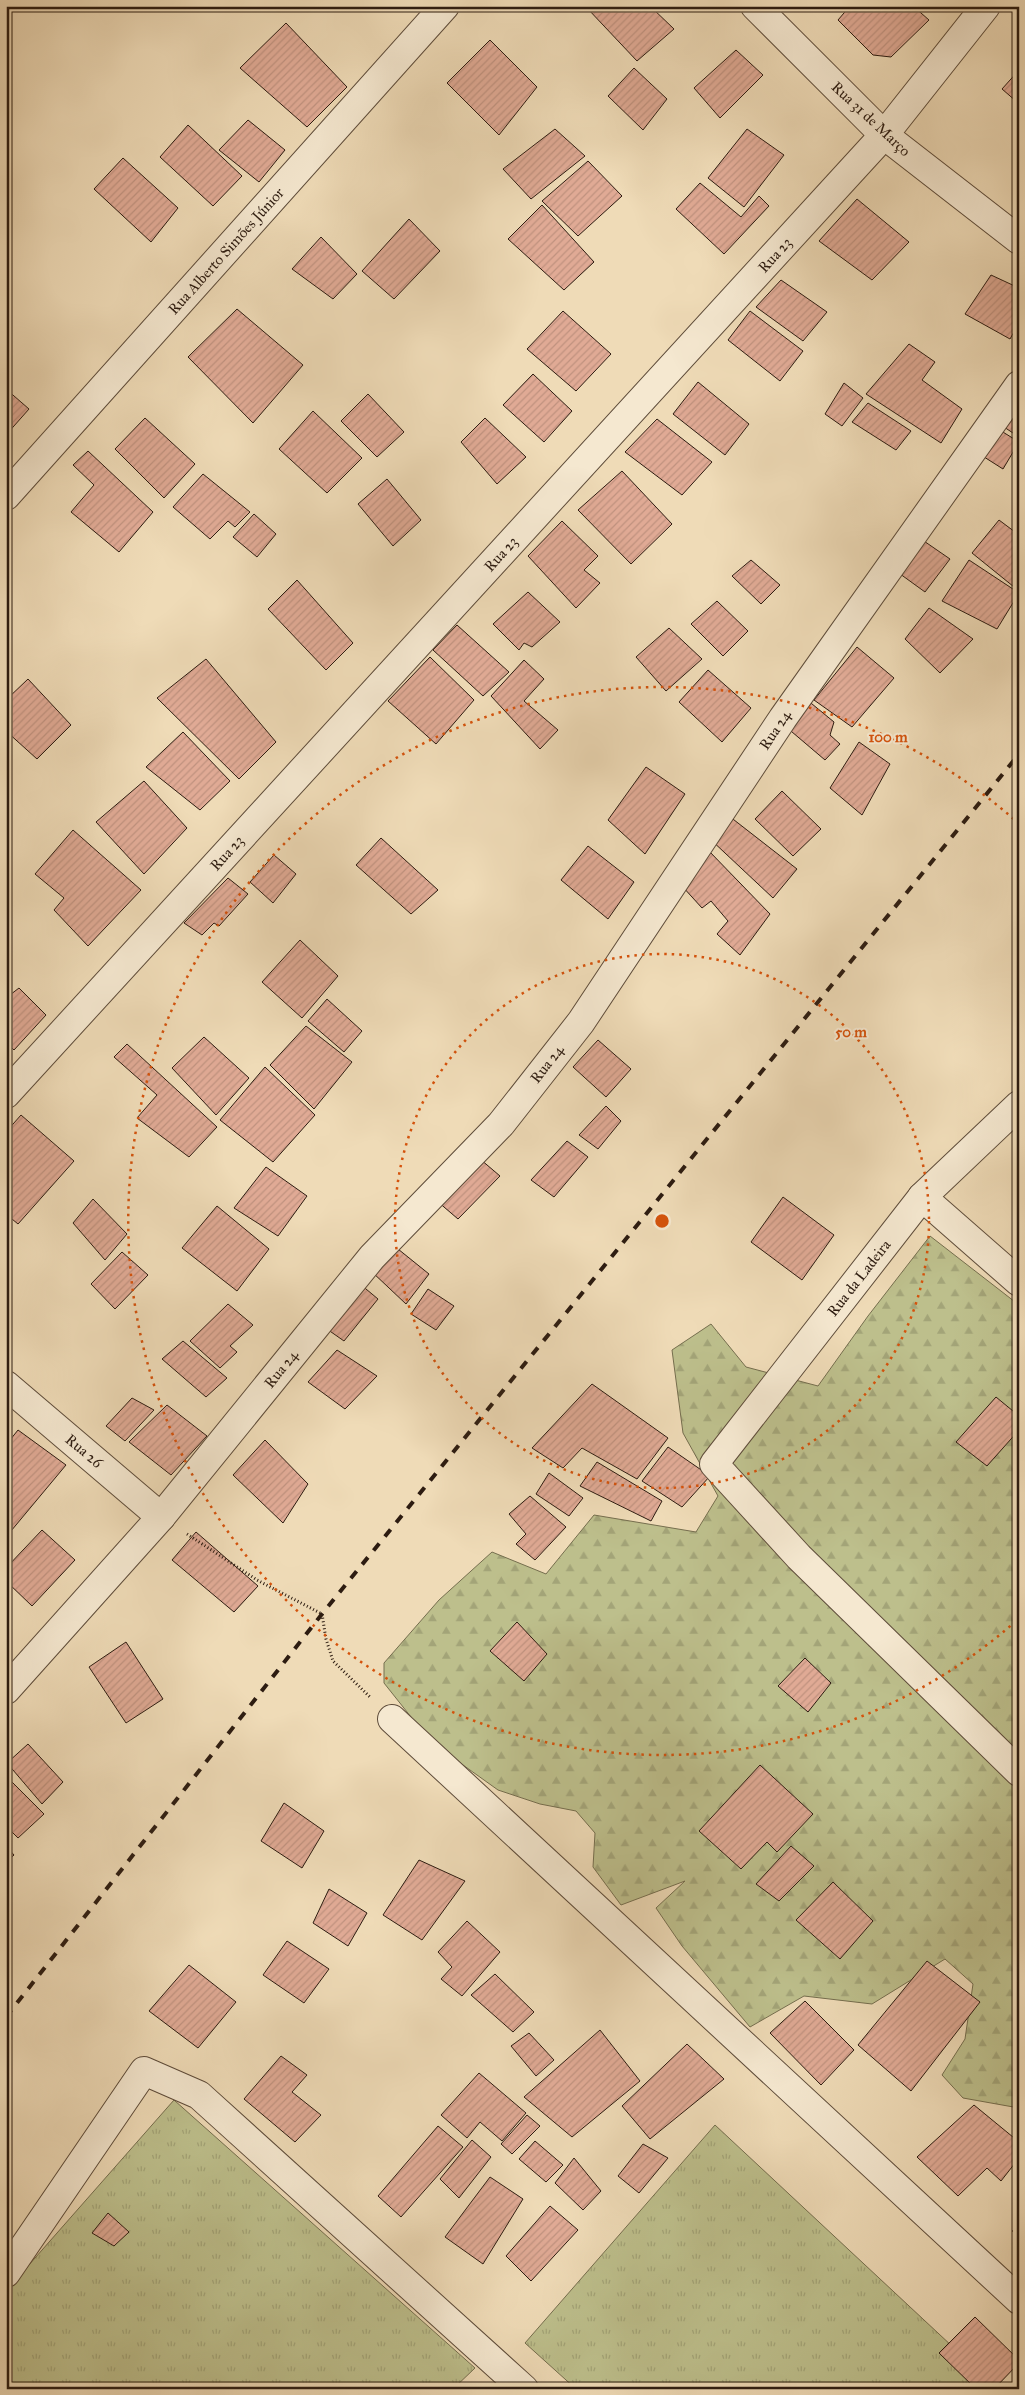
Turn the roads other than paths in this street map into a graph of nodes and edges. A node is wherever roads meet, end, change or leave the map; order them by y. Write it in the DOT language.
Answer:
graph roads {
  1 [pos="445,6"];
  2 [pos="755,6"];
  3 [pos="986,6"];
  4 [pos="884,136"];
  5 [pos="1019,240"];
  6 [pos="1019,385"];
  7 [pos="6,496"];
  8 [pos="6,1094"];
  9 [pos="1019,1105"];
  10 [pos="922,1198"];
  11 [pos="1019,1282"];
  12 [pos="6,1385"];
  13 [pos="161,1517"];
  14 [pos="6,1690"];
  15 [pos="392,1719"];
  16 [pos="1019,1772"];
  17 [pos="6,2273"];
  18 [pos="1019,2300"];
  19 [pos="524,2389"];
  1 -- 7 [label="street, Rua Alberto Simões Júnior"];
  2 -- 4 [label="street, Rua 31 de Março"];
  3 -- 4 [label="street, Rua 23"];
  4 -- 5 [label="street, Rua 31 de Março"];
  4 -- 8 [label="street, Rua 23"];
  6 -- 13 [label="street, Rua 24"];
  9 -- 10 [label="street, Rua da Ladeira"];
  10 -- 11 [label="street"];
  10 -- 16 [label="street, Rua da Ladeira"];
  12 -- 13 [label="street, Rua 26"];
  13 -- 14 [label="street, Rua 24"];
  15 -- 18 [label="street"];
  17 -- 19 [label="street"];
}
